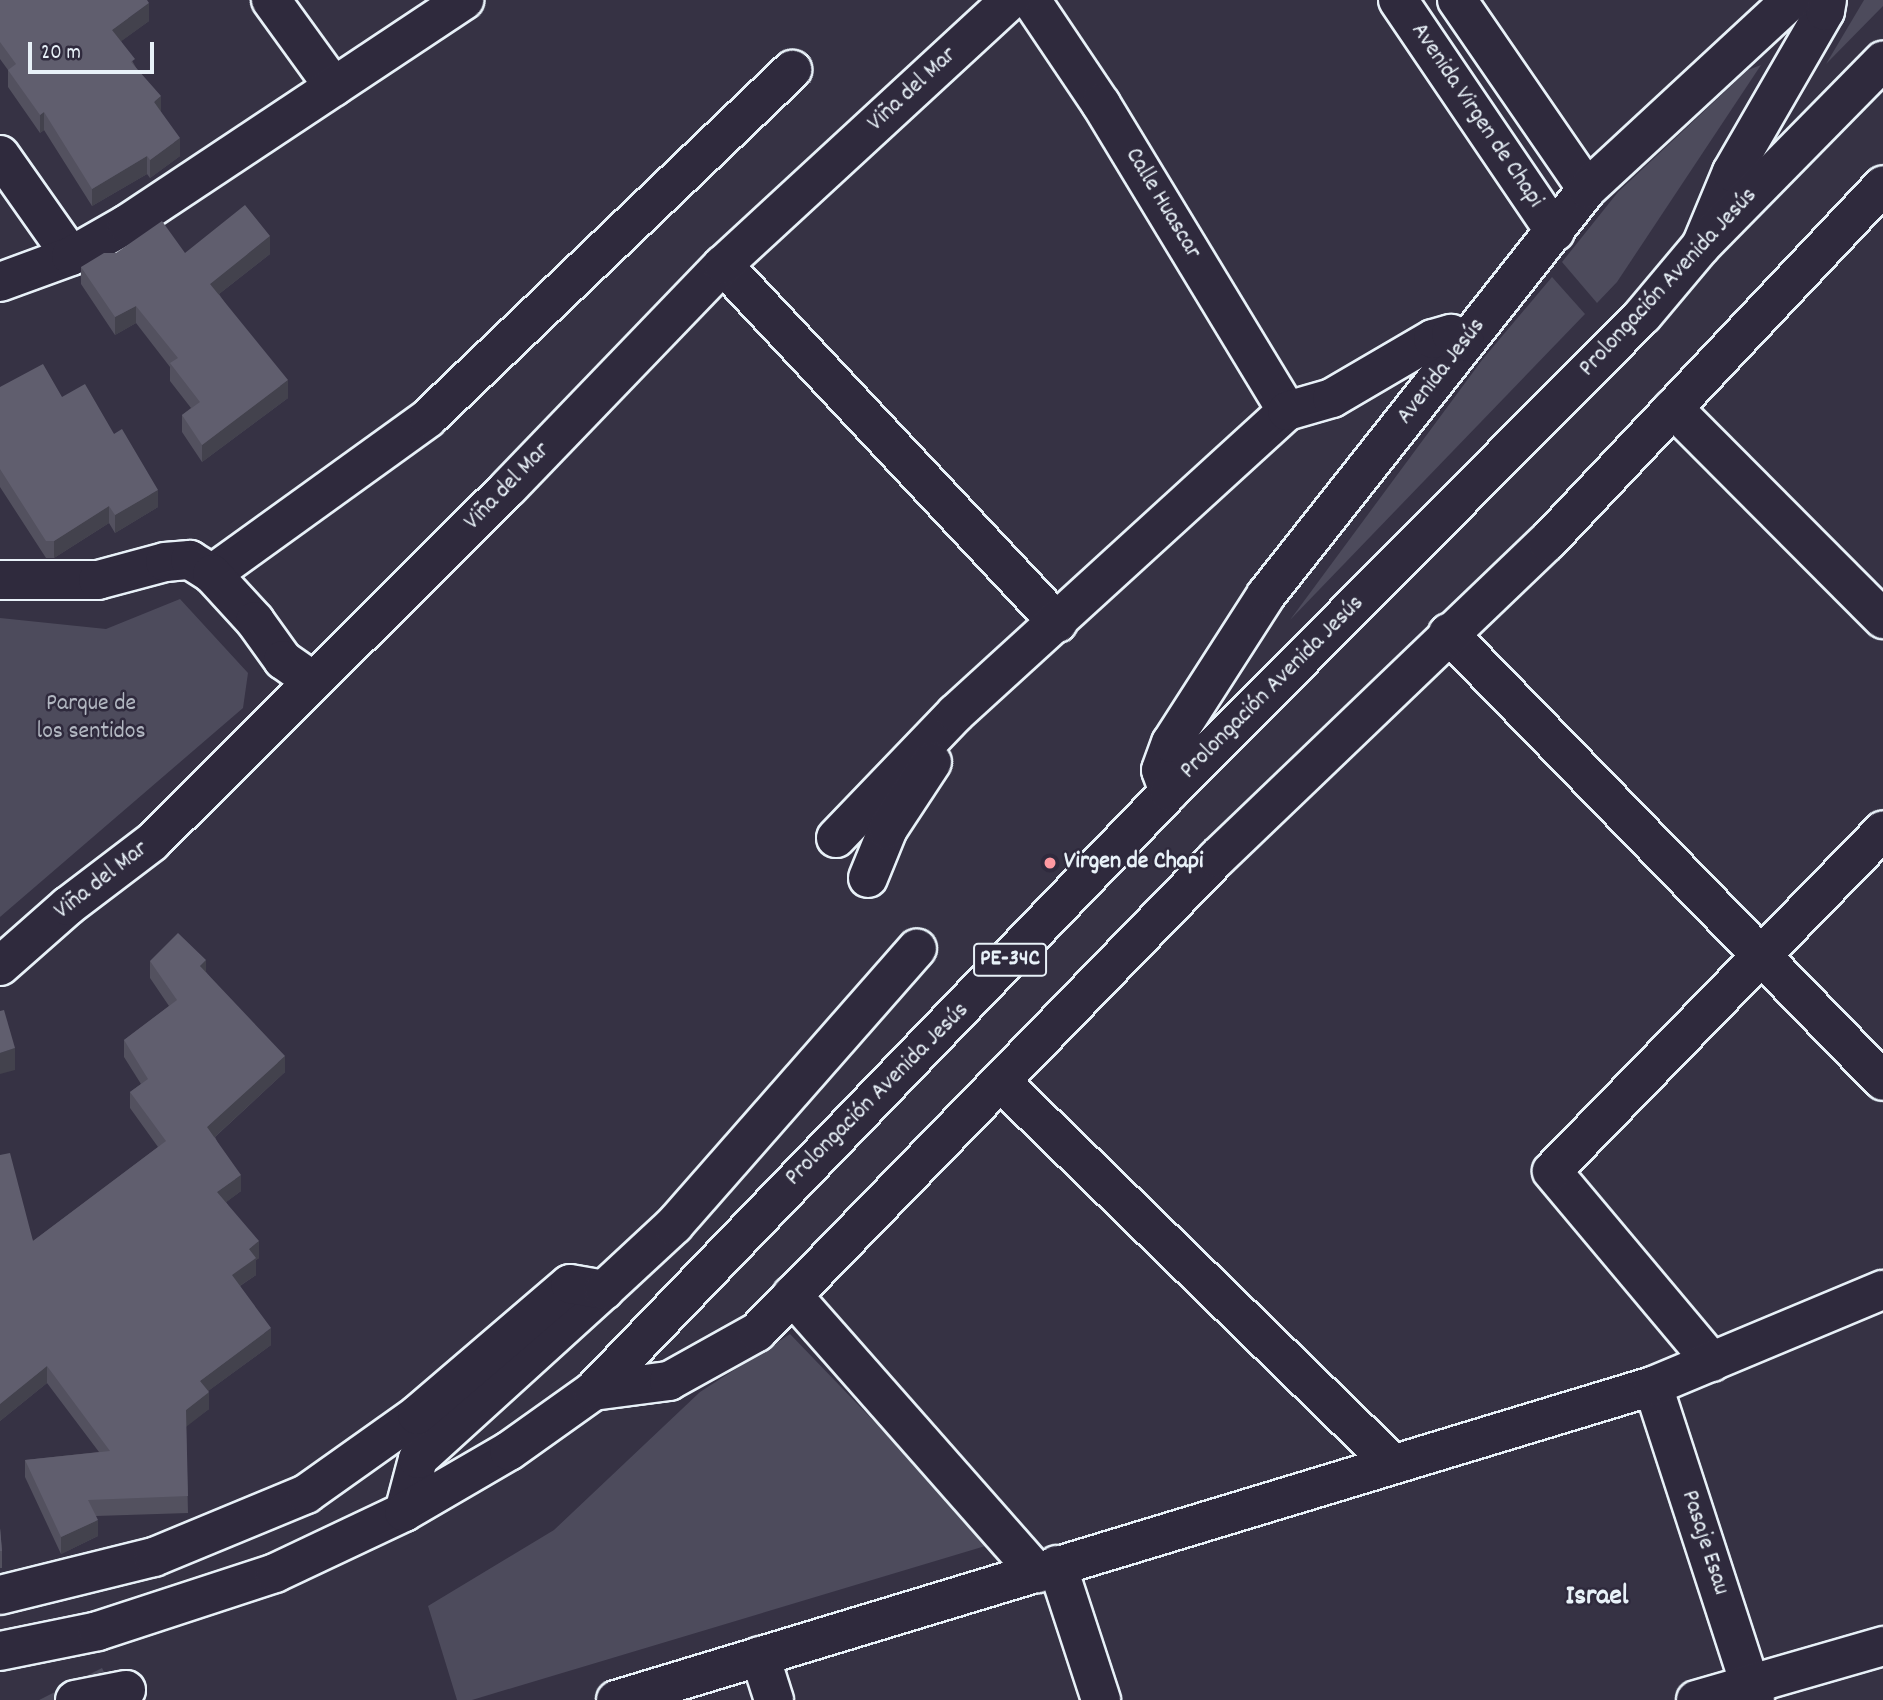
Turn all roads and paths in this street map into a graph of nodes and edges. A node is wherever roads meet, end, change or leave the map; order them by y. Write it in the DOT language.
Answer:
graph roads {
  1 [pos="271,0"];
  2 [pos="464,0"];
  3 [pos="1010,0"];
  4 [pos="1031,0"];
  5 [pos="1398,0"];
  6 [pos="1457,0"];
  7 [pos="1791,0"];
  8 [pos="1827,0"];
  9 [pos="1883,61"];
  10 [pos="792,70"];
  11 [pos="334,87"];
  12 [pos="0,155"];
  13 [pos="1883,185"];
  14 [pos="1587,189"];
  15 [pos="1555,232"];
  16 [pos="1701,246"];
  17 [pos="71,256"];
  18 [pos="723,265"];
  19 [pos="0,282"];
  20 [pos="1465,342"];
  21 [pos="1674,408"];
  22 [pos="1287,411"];
  23 [pos="212,573"];
  24 [pos="0,580"];
  25 [pos="1883,619"];
  26 [pos="1058,624"];
  27 [pos="1448,633"];
  28 [pos="312,680"];
  29 [pos="956,713"];
  30 [pos="1169,792"];
  31 [pos="1883,831"];
  32 [pos="836,838"];
  33 [pos="868,878"];
  34 [pos="917,948"];
  35 [pos="1764,955"];
  36 [pos="0,967"];
  37 [pos="1000,1081"];
  38 [pos="1883,1081"];
  39 [pos="604,1290"];
  40 [pos="1883,1290"];
  41 [pos="792,1295"];
  42 [pos="1712,1362"];
  43 [pos="1653,1386"];
  44 [pos="593,1391"];
  45 [pos="1391,1462"];
  46 [pos="404,1511"];
  47 [pos="154,1557"];
  48 [pos="1047,1569"];
  49 [pos="0,1595"];
  50 [pos="180,1608"];
  51 [pos="1883,1646"];
  52 [pos="0,1651"];
  53 [pos="760,1656"];
  54 [pos="126,1690"];
  55 [pos="1752,1692"];
  56 [pos="75,1700"];
  57 [pos="616,1700"];
  58 [pos="774,1700"];
  59 [pos="1101,1700"];
  60 [pos="1696,1700"];
  1 -- 11 [label="street"];
  2 -- 11 [label="street"];
  3 -- 18 [label="street, Viña del Mar"];
  4 -- 22 [label="street, Calle Huascar"];
  5 -- 15 [label="street, Avenida Virgen de Chapi"];
  6 -- 14 [label="street, Avenida Virgen de Chapi"];
  7 -- 14 [label="street, Avenida Jesús"];
  8 -- 16 [label="street"];
  9 -- 16 [label="street, Prolongación Avenida Jesús / PE-34C"];
  10 -- 23 [label="street"];
  11 -- 17 [label="street"];
  12 -- 17 [label="street"];
  13 -- 21 [label="street"];
  14 -- 15 [label="street, Avenida Jesús"];
  15 -- 20 [label="street, Avenida Jesús"];
  16 -- 30 [label="street, Prolongación Avenida Jesús / PE-34C"];
  17 -- 19 [label="street"];
  18 -- 26 [label="street"];
  18 -- 28 [label="street, Viña del Mar"];
  20 -- 22 [label="street"];
  20 -- 30 [label="street, Avenida Jesús"];
  21 -- 25 [label="street"];
  21 -- 27 [label="street"];
  22 -- 26 [label="street"];
  23 -- 24 [label="street"];
  23 -- 28 [label="street"];
  26 -- 29 [label="street"];
  27 -- 35 [label="street"];
  27 -- 37 [label="street"];
  28 -- 36 [label="street, Viña del Mar"];
  29 -- 32 [label="street"];
  29 -- 33 [label="street"];
  30 -- 44 [label="street, Prolongación Avenida Jesús / PE-34C"];
  31 -- 35 [label="street"];
  34 -- 39 [label="street"];
  35 -- 38 [label="street"];
  35 -- 42 [label="street"];
  37 -- 41 [label="street"];
  37 -- 45 [label="street"];
  39 -- 46 [label="street"];
  39 -- 47 [label="street"];
  40 -- 42 [label="street"];
  41 -- 44 [label="street"];
  41 -- 48 [label="street"];
  42 -- 43 [label="street"];
  43 -- 45 [label="street"];
  43 -- 55 [label="street, Pasaje Esau"];
  44 -- 46 [label="street, Prolongación Avenida Jesús / PE-34C"];
  45 -- 48 [label="street"];
  46 -- 50 [label="street, Prolongación Avenida Jesús / PE-34C"];
  47 -- 49 [label="street"];
  47 -- 50 [label="street"];
  48 -- 53 [label="street"];
  48 -- 59 [label="street"];
  50 -- 52 [label="street, Prolongación Avenida Jesús / PE-34C"];
  51 -- 55 [label="street"];
  53 -- 57 [label="street"];
  53 -- 58 [label="street"];
  54 -- 56 [label="street"];
  55 -- 60 [label="street"];
}
